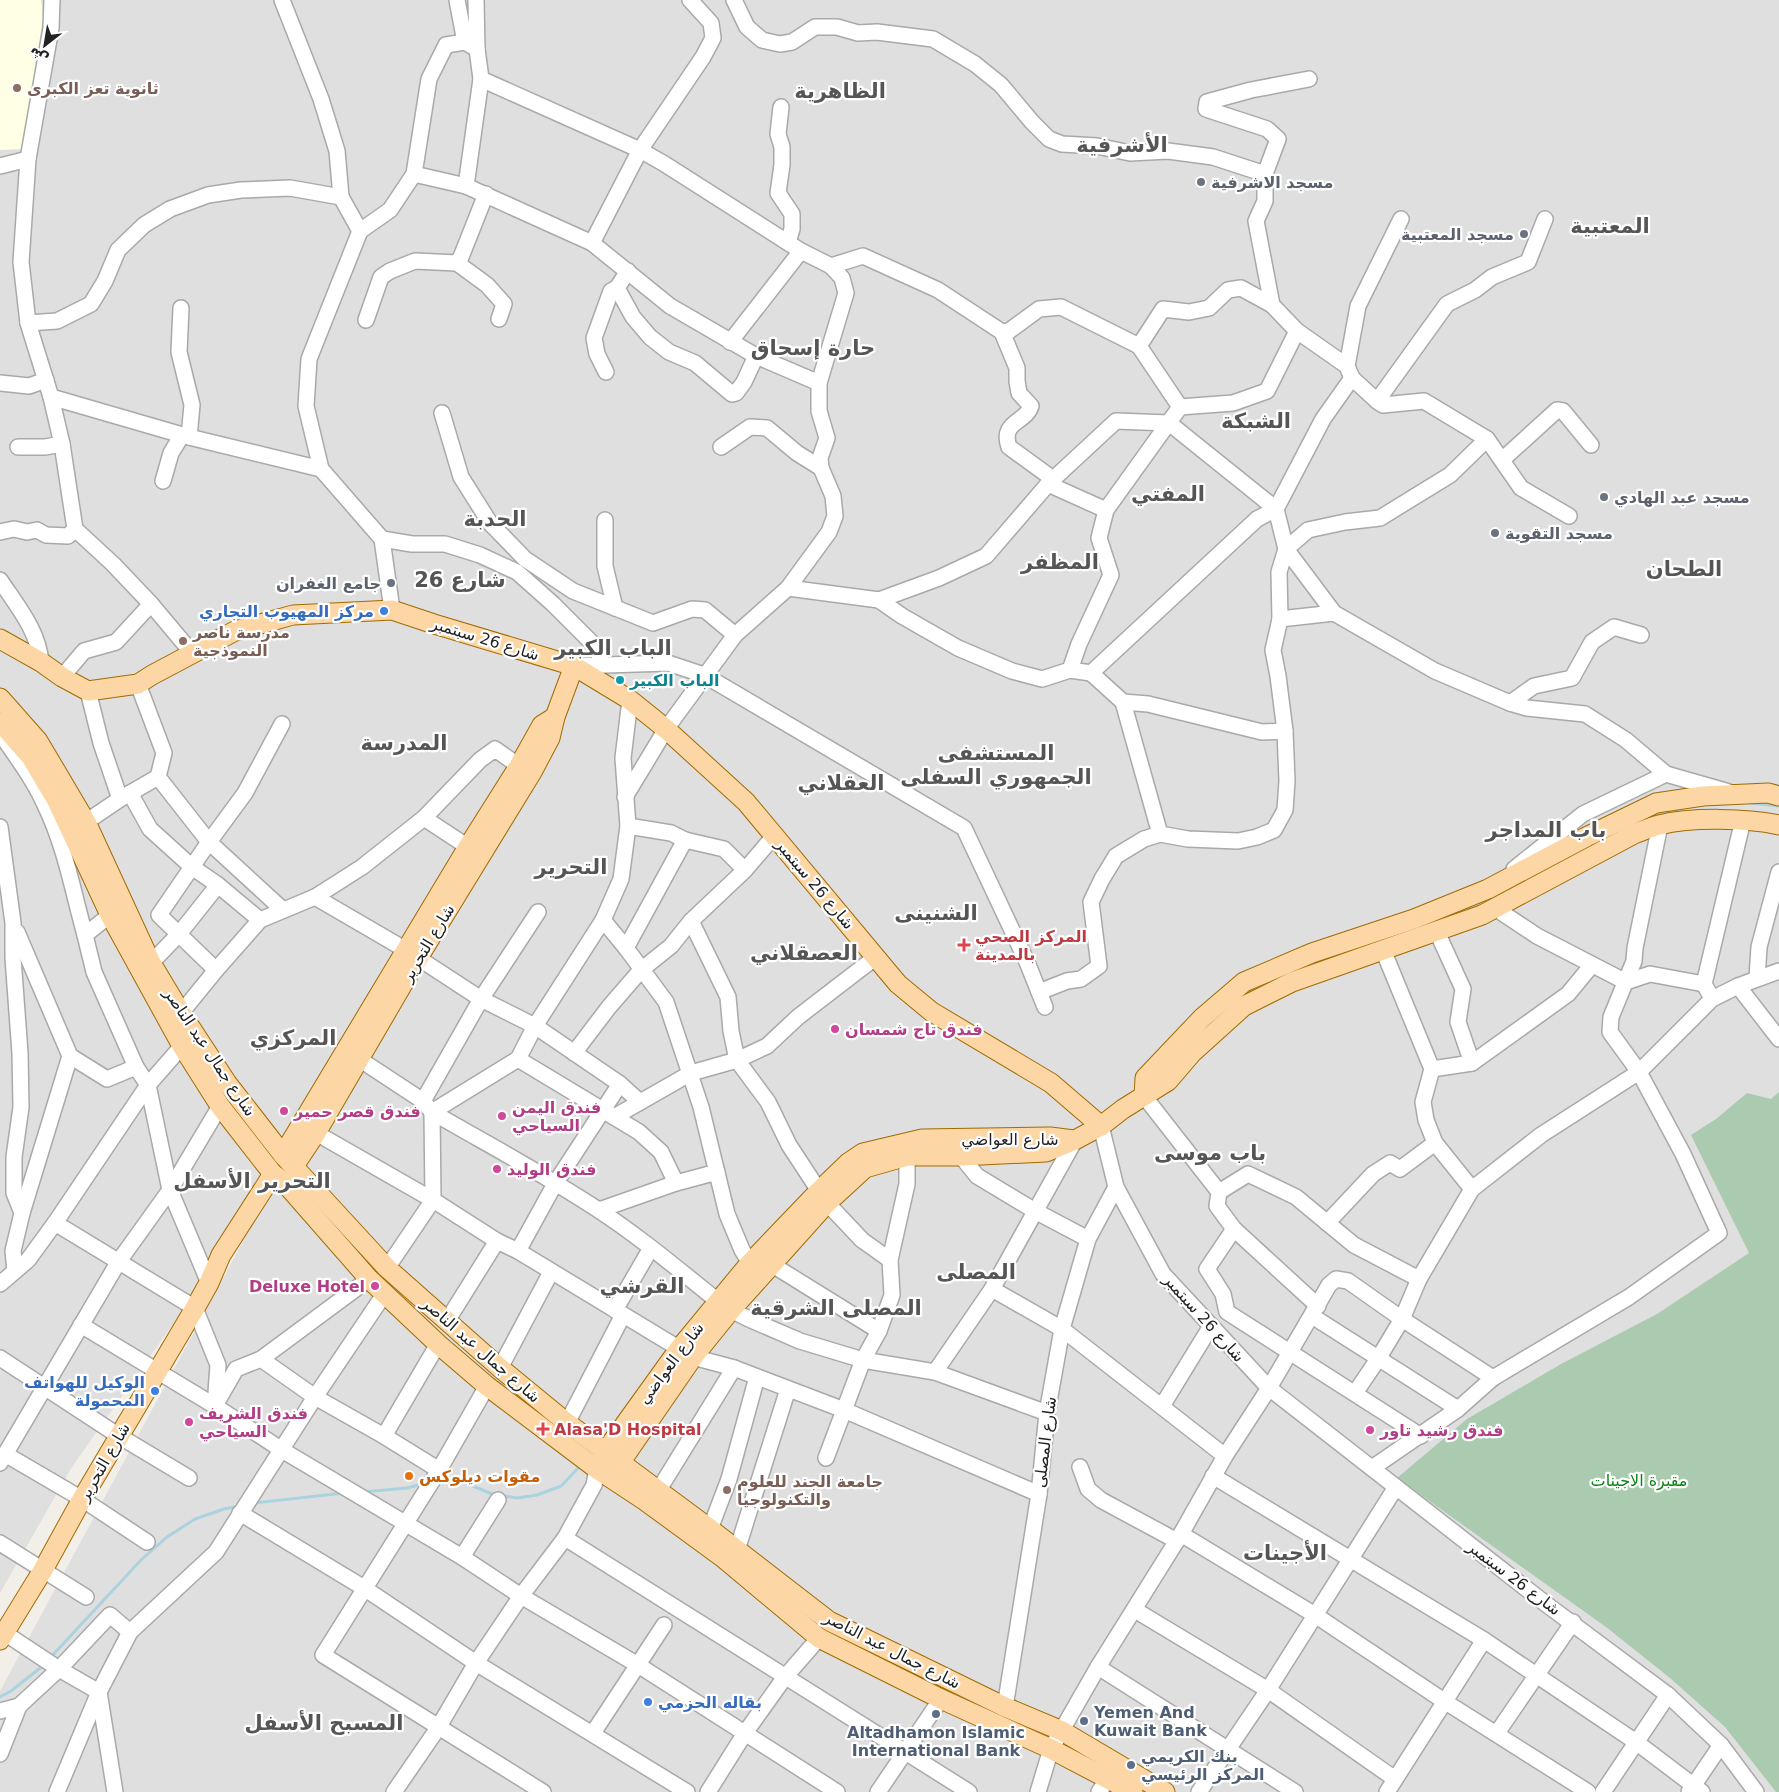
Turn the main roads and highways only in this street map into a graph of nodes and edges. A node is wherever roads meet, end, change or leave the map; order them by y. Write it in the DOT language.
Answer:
graph roads {
  1 [pos="0,639"];
  2 [pos="574,666"];
  3 [pos="0,698"];
  4 [pos="0,722"];
  5 [pos="526,769"];
  6 [pos="1779,796"];
  7 [pos="1779,825"];
  8 [pos="1488,889"];
  9 [pos="1495,908"];
  10 [pos="412,954"];
  11 [pos="1144,1096"];
  12 [pos="1100,1126"];
  13 [pos="1076,1140"];
  14 [pos="289,1161"];
  15 [pos="279,1178"];
  16 [pos="823,1196"];
  17 [pos="725,1306"];
  18 [pos="686,1353"];
  19 [pos="605,1452"];
  20 [pos="605,1474"];
  21 [pos="2,1635"];
  22 [pos="1103,1785"];
  23 [pos="1133,1792"];
  24 [pos="1165,1792"];
  1 -- 2 [label="main road, شارع 26 سبتمبر"];
  2 -- 5 [label="main road, شارع التحرير"];
  2 -- 12 [label="main road, شارع 26 سبتمبر"];
  3 -- 14 [label="main road, شارع جمال عبد الناصر"];
  4 -- 15 [label="main road, شارع جمال عبد الناصر"];
  5 -- 10 [label="main road, شارع التحرير"];
  5 -- 10 [label="main road, شارع التحرير"];
  6 -- 8 [label="main road"];
  7 -- 9 [label="main road"];
  8 -- 9 [label="main road"];
  8 -- 11 [label="main road"];
  9 -- 11 [label="main road"];
  10 -- 14 [label="main road, شارع التحرير"];
  11 -- 12 [label="main road"];
  12 -- 13 [label="main road"];
  13 -- 16 [label="main road, شارع العواضي"];
  13 -- 16 [label="main road, شارع العواضي"];
  14 -- 19 [label="main road, شارع جمال عبد الناصر"];
  15 -- 20 [label="main road, شارع جمال عبد الناصر"];
  15 -- 21 [label="main road, شارع التحرير"];
  16 -- 17 [label="main road, شارع العواضي"];
  16 -- 17 [label="main road, شارع العواضي"];
  17 -- 18 [label="main road, شارع العواضي"];
  18 -- 19 [label="main road, شارع العواضي"];
  18 -- 20 [label="main road, شارع العواضي"];
  19 -- 20 [label="main road, شارع العواضي"];
  20 -- 22 [label="main road, شارع جمال عبد الناصر"];
  20 -- 24 [label="main road, شارع جمال عبد الناصر"];
  22 -- 23 [label="main road, شارع جمال عبد الناصر"];
}
